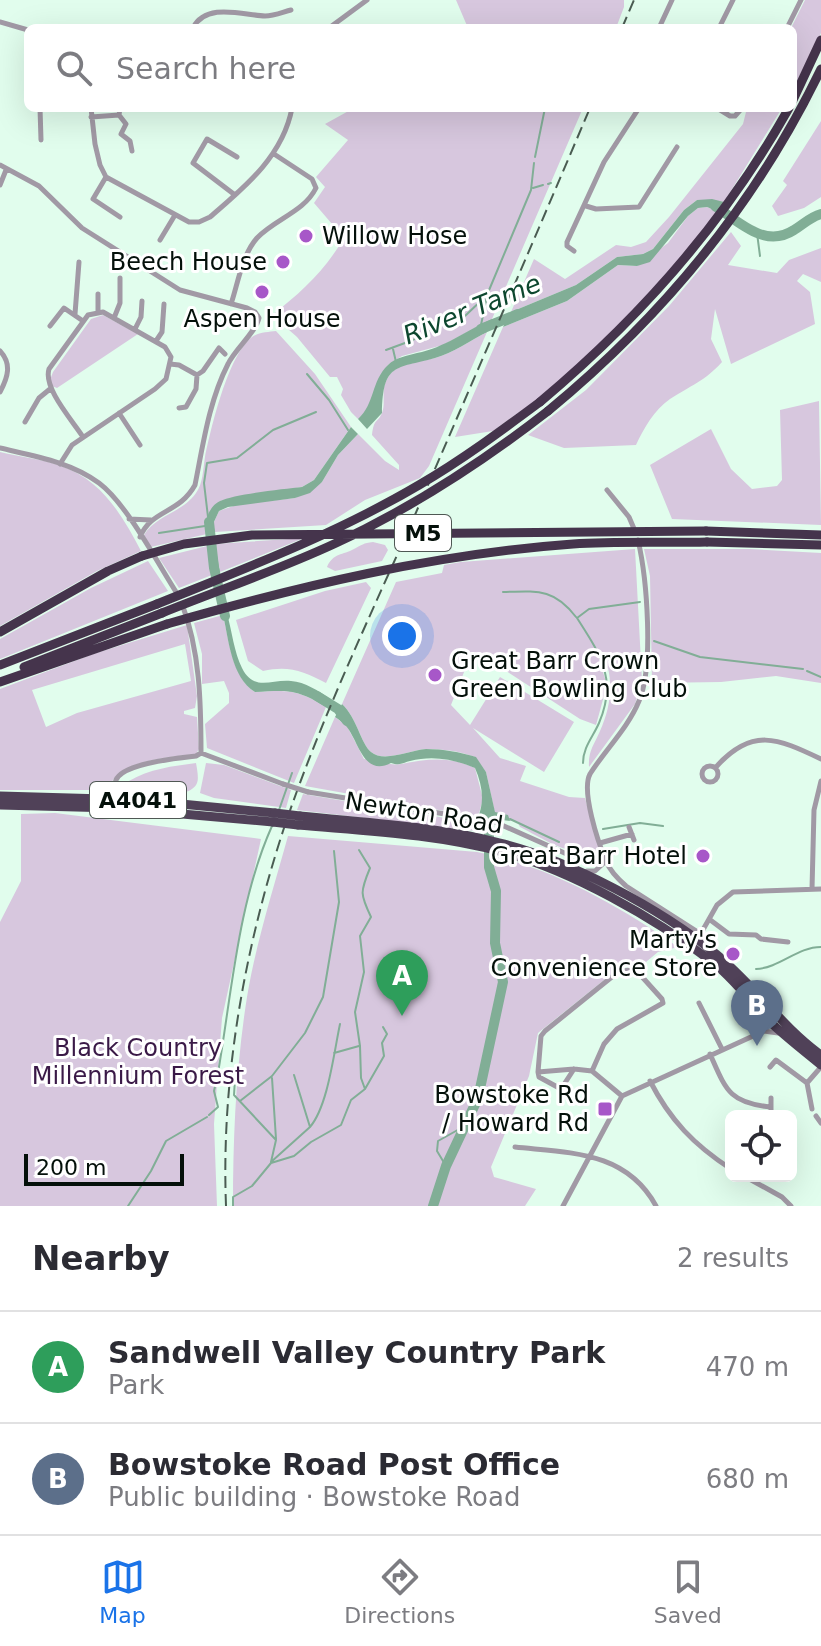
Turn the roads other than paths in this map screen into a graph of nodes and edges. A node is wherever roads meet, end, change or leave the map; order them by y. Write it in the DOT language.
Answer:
graph roads {
  1 [pos="367,0"];
  2 [pos="672,0"];
  3 [pos="733,0"];
  4 [pos="801,0"];
  5 [pos="291,10"];
  6 [pos="0,22"];
  7 [pos="196,24"];
  8 [pos="340,24"];
  9 [pos="661,24"];
  10 [pos="721,24"];
  11 [pos="789,24"];
  12 [pos="24,29"];
  13 [pos="821,40"];
  14 [pos="821,69"];
  15 [pos="797,91"];
  16 [pos="40,112"];
  17 [pos="91,112"];
  18 [pos="119,112"];
  19 [pos="292,112"];
  20 [pos="636,112"];
  21 [pos="787,112"];
  22 [pos="91,117"];
  23 [pos="41,140"];
  24 [pos="677,147"];
  25 [pos="132,151"];
  26 [pos="274,154"];
  27 [pos="237,157"];
  28 [pos="3,167"];
  29 [pos="106,177"];
  30 [pos="0,185"];
  31 [pos="235,195"];
  32 [pos="586,206"];
  33 [pos="734,206"];
  34 [pos="175,215"];
  35 [pos="120,217"];
  36 [pos="717,229"];
  37 [pos="160,240"];
  38 [pos="574,251"];
  39 [pos="79,262"];
  40 [pos="120,278"];
  41 [pos="98,294"];
  42 [pos="142,301"];
  43 [pos="164,304"];
  44 [pos="231,304"];
  45 [pos="98,311"];
  46 [pos="75,314"];
  47 [pos="114,318"];
  48 [pos="83,321"];
  49 [pos="50,326"];
  50 [pos="135,329"];
  51 [pos="156,341"];
  52 [pos="224,342"];
  53 [pos="219,348"];
  54 [pos="0,351"];
  55 [pos="225,354"];
  56 [pos="170,364"];
  57 [pos="197,375"];
  58 [pos="50,389"];
  59 [pos="0,392"];
  60 [pos="185,409"];
  61 [pos="119,413"];
  62 [pos="25,422"];
  63 [pos="83,437"];
  64 [pos="135,438"];
  65 [pos="127,444"];
  66 [pos="140,445"];
  67 [pos="0,448"];
  68 [pos="60,464"];
  69 [pos="607,490"];
  70 [pos="128,519"];
  71 [pos="151,520"];
  72 [pos="821,535"];
  73 [pos="706,536"];
  74 [pos="140,537"];
  75 [pos="821,545"];
  76 [pos="159,608"];
  77 [pos="0,632"];
  78 [pos="0,665"];
  79 [pos="0,680"];
  80 [pos="201,753"];
  81 [pos="821,759"];
  82 [pos="716,767"];
  83 [pos="821,781"];
  84 [pos="0,796"];
  85 [pos="114,803"];
  86 [pos="0,805"];
  87 [pos="632,834"];
  88 [pos="500,847"];
  89 [pos="602,847"];
  90 [pos="576,856"];
  91 [pos="606,861"];
  92 [pos="576,870"];
  93 [pos="812,889"];
  94 [pos="821,889"];
  95 [pos="709,919"];
  96 [pos="696,938"];
  97 [pos="788,942"];
  98 [pos="699,1003"];
  99 [pos="786,1037"];
  100 [pos="722,1050"];
  101 [pos="710,1054"];
  102 [pos="821,1055"];
  103 [pos="821,1066"];
  104 [pos="770,1067"];
  105 [pos="574,1069"];
  106 [pos="592,1071"];
  107 [pos="538,1072"];
  108 [pos="650,1081"];
  109 [pos="807,1083"];
  110 [pos="622,1096"];
  111 [pos="771,1098"];
  112 [pos="771,1107"];
  113 [pos="812,1109"];
  114 [pos="816,1116"];
  115 [pos="821,1123"];
  116 [pos="515,1147"];
  117 [pos="590,1154"];
  118 [pos="725,1165"];
  119 [pos="755,1182"];
  120 [pos="563,1206"];
  121 [pos="656,1206"];
  122 [pos="791,1206"];
  1 -- 8 [label="street"];
  2 -- 9 [label="street"];
  3 -- 10 [label="street"];
  4 -- 11 [label="street"];
  5 -- 7 [label="street"];
  6 -- 12 [label="street"];
  13 -- 15 [label="highway"];
  14 -- 33 [label="highway, M5"];
  16 -- 23 [label="street"];
  17 -- 22 [label="street"];
  18 -- 22 [label="street"];
  18 -- 25 [label="street"];
  19 -- 26 [label="street"];
  20 -- 32 [label="street"];
  21 -- 33 [label="highway, M5"];
  22 -- 29 [label="street"];
  24 -- 32 [label="street"];
  26 -- 31 [label="street"];
  26 -- 44 [label="street"];
  27 -- 31 [label="street"];
  28 -- 30 [label="street"];
  28 -- 44 [label="street"];
  29 -- 34 [label="street"];
  29 -- 35 [label="street"];
  31 -- 34 [label="street"];
  32 -- 38 [label="street"];
  33 -- 36 [label="highway, M5"];
  34 -- 37 [label="street"];
  36 -- 76 [label="highway, M5, bridge"];
  36 -- 76 [label="highway, M5, bridge"];
  39 -- 46 [label="street"];
  40 -- 47 [label="street"];
  41 -- 45 [label="street"];
  42 -- 50 [label="street"];
  43 -- 51 [label="street"];
  44 -- 71 [label="street"];
  45 -- 47 [label="street"];
  45 -- 48 [label="street"];
  46 -- 48 [label="street"];
  46 -- 49 [label="street"];
  47 -- 50 [label="street"];
  48 -- 58 [label="street"];
  50 -- 51 [label="street"];
  51 -- 56 [label="street"];
  52 -- 53 [label="street"];
  53 -- 55 [label="street"];
  53 -- 57 [label="street"];
  54 -- 59 [label="street"];
  56 -- 57 [label="street"];
  56 -- 61 [label="street"];
  57 -- 60 [label="street"];
  58 -- 62 [label="street"];
  58 -- 63 [label="street"];
  61 -- 63 [label="street"];
  61 -- 64 [label="street"];
  63 -- 68 [label="street"];
  64 -- 65 [label="street"];
  64 -- 66 [label="street"];
  67 -- 68 [label="street"];
  68 -- 70 [label="street"];
  69 -- 89 [label="street"];
  70 -- 71 [label="street"];
  70 -- 74 [label="street"];
  71 -- 74 [label="street"];
  72 -- 73 [label="highway, M5"];
  73 -- 75 [label="highway, M5"];
  73 -- 77 [label="highway, M5, bridge"];
  73 -- 79 [label="highway, M5, bridge"];
  74 -- 80 [label="street"];
  76 -- 78 [label="highway, M5"];
  76 -- 79 [label="highway, M5"];
  80 -- 85 [label="street"];
  80 -- 90 [label="street, bridge"];
  81 -- 82 [label="street"];
  83 -- 93 [label="street"];
  84 -- 85 [label="highway, Newton Road / A4041"];
  85 -- 86 [label="highway, Newton Road / A4041"];
  85 -- 88 [label="highway, Newton Road / A4041, bridge"];
  87 -- 89 [label="street"];
  88 -- 92 [label="highway, Newton Road / A4041"];
  88 -- 96 [label="highway, Newton Road / A4041"];
  89 -- 90 [label="street"];
  89 -- 91 [label="street"];
  90 -- 92 [label="street"];
  91 -- 92 [label="street"];
  91 -- 96 [label="street, Newton Road"];
  92 -- 96 [label="highway, Newton Road / A4041"];
  93 -- 94 [label="street"];
  93 -- 95 [label="street"];
  95 -- 96 [label="street"];
  95 -- 97 [label="street"];
  96 -- 99 [label="highway, Newton Road / A4041"];
  96 -- 102 [label="highway, Newton Road / A4041"];
  98 -- 100 [label="street"];
  99 -- 100 [label="street"];
  99 -- 103 [label="highway, Newton Road / A4041"];
  100 -- 101 [label="street"];
  101 -- 108 [label="street"];
  101 -- 112 [label="street"];
  103 -- 109 [label="street"];
  104 -- 109 [label="street"];
  105 -- 106 [label="street"];
  105 -- 107 [label="street"];
  105 -- 107 [label="street"];
  106 -- 107 [label="street"];
  106 -- 110 [label="street"];
  108 -- 110 [label="street"];
  108 -- 118 [label="street"];
  109 -- 113 [label="street"];
  110 -- 117 [label="street"];
  111 -- 112 [label="street"];
  114 -- 115 [label="street"];
  116 -- 117 [label="street"];
  117 -- 120 [label="street"];
  117 -- 121 [label="street"];
  119 -- 122 [label="street"];
}
